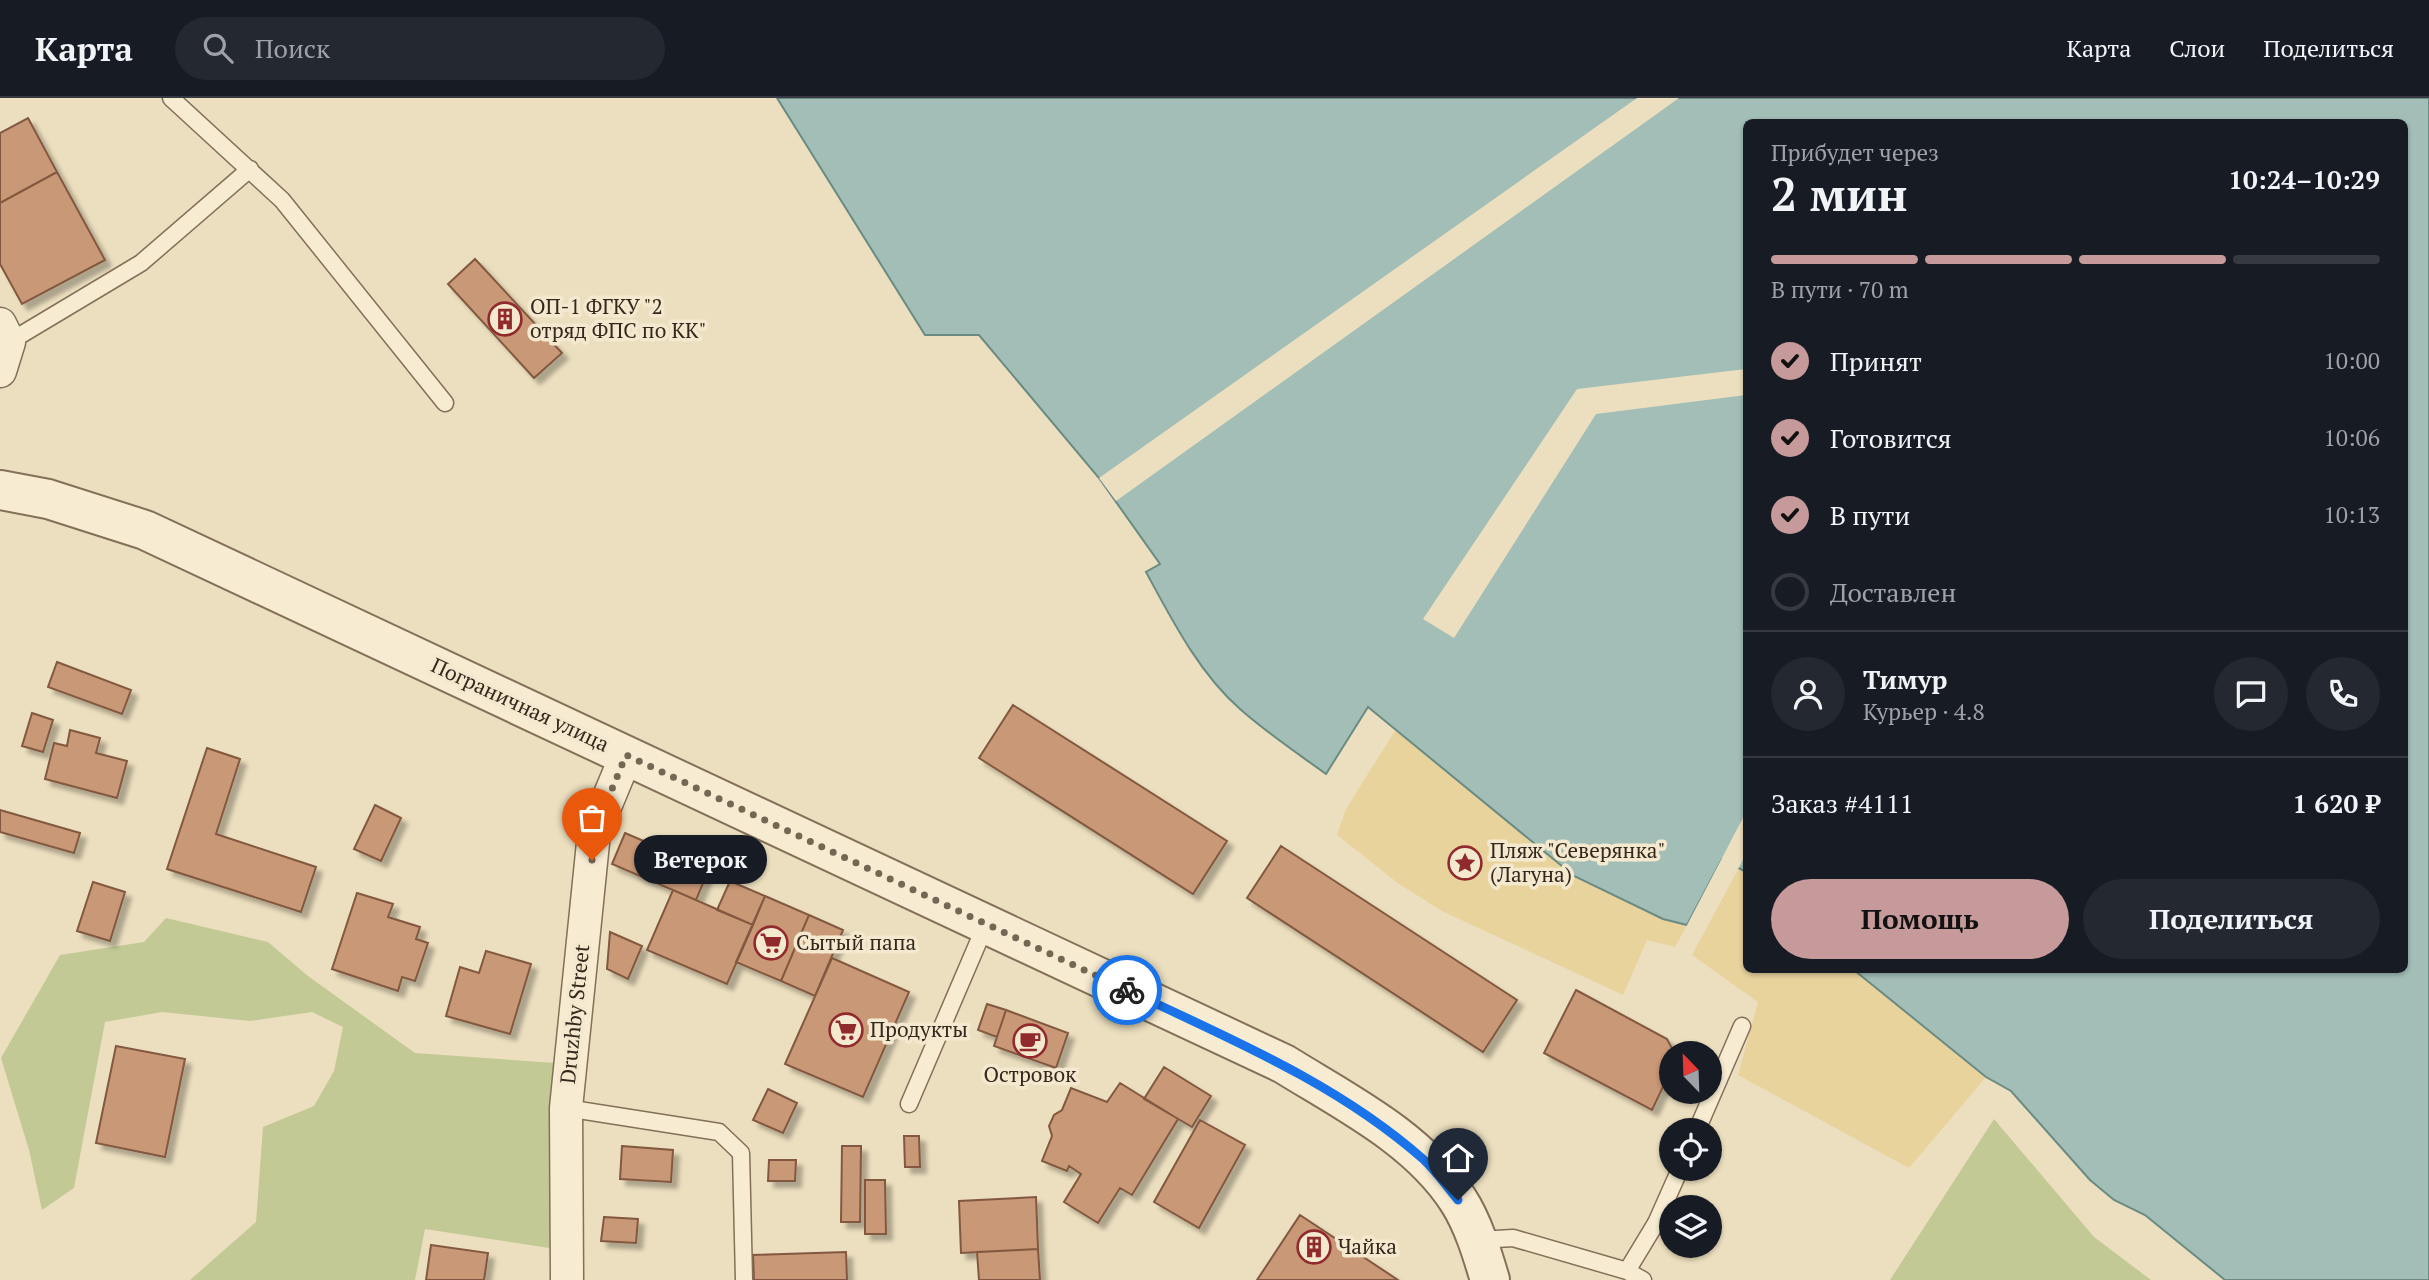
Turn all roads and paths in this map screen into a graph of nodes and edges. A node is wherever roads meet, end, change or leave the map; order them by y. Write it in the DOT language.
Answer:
graph roads {
  1 [pos="171,98"];
  2 [pos="250,169"];
  3 [pos="3,346"];
  4 [pos="445,403"];
  5 [pos="0,490"];
  6 [pos="626,755"];
  7 [pos="986,924"];
  8 [pos="1742,1026"];
  9 [pos="909,1104"];
  10 [pos="566,1108"];
  11 [pos="1702,1118"];
  12 [pos="1675,1181"];
  13 [pos="1477,1240"];
  14 [pos="1626,1271"];
  15 [pos="567,1280"];
  16 [pos="744,1280"];
  17 [pos="1490,1280"];
  18 [pos="1643,1280"];
  1 -- 2 [label="lane"];
  2 -- 3 [label="lane"];
  2 -- 4 [label="lane"];
  5 -- 6 [label="street, Пограничная улица"];
  6 -- 7 [label="street, Пограничная улица"];
  6 -- 10 [label="street, Druzhby Street"];
  7 -- 9 [label="lane"];
  7 -- 13 [label="street, Пограничная улица"];
  8 -- 11 [label="lane"];
  10 -- 15 [label="street, Druzhby Street"];
  10 -- 16 [label="lane"];
  12 -- 14 [label="lane"];
  13 -- 14 [label="lane"];
  13 -- 17 [label="street, Пограничная улица"];
  14 -- 18 [label="lane"];
}
